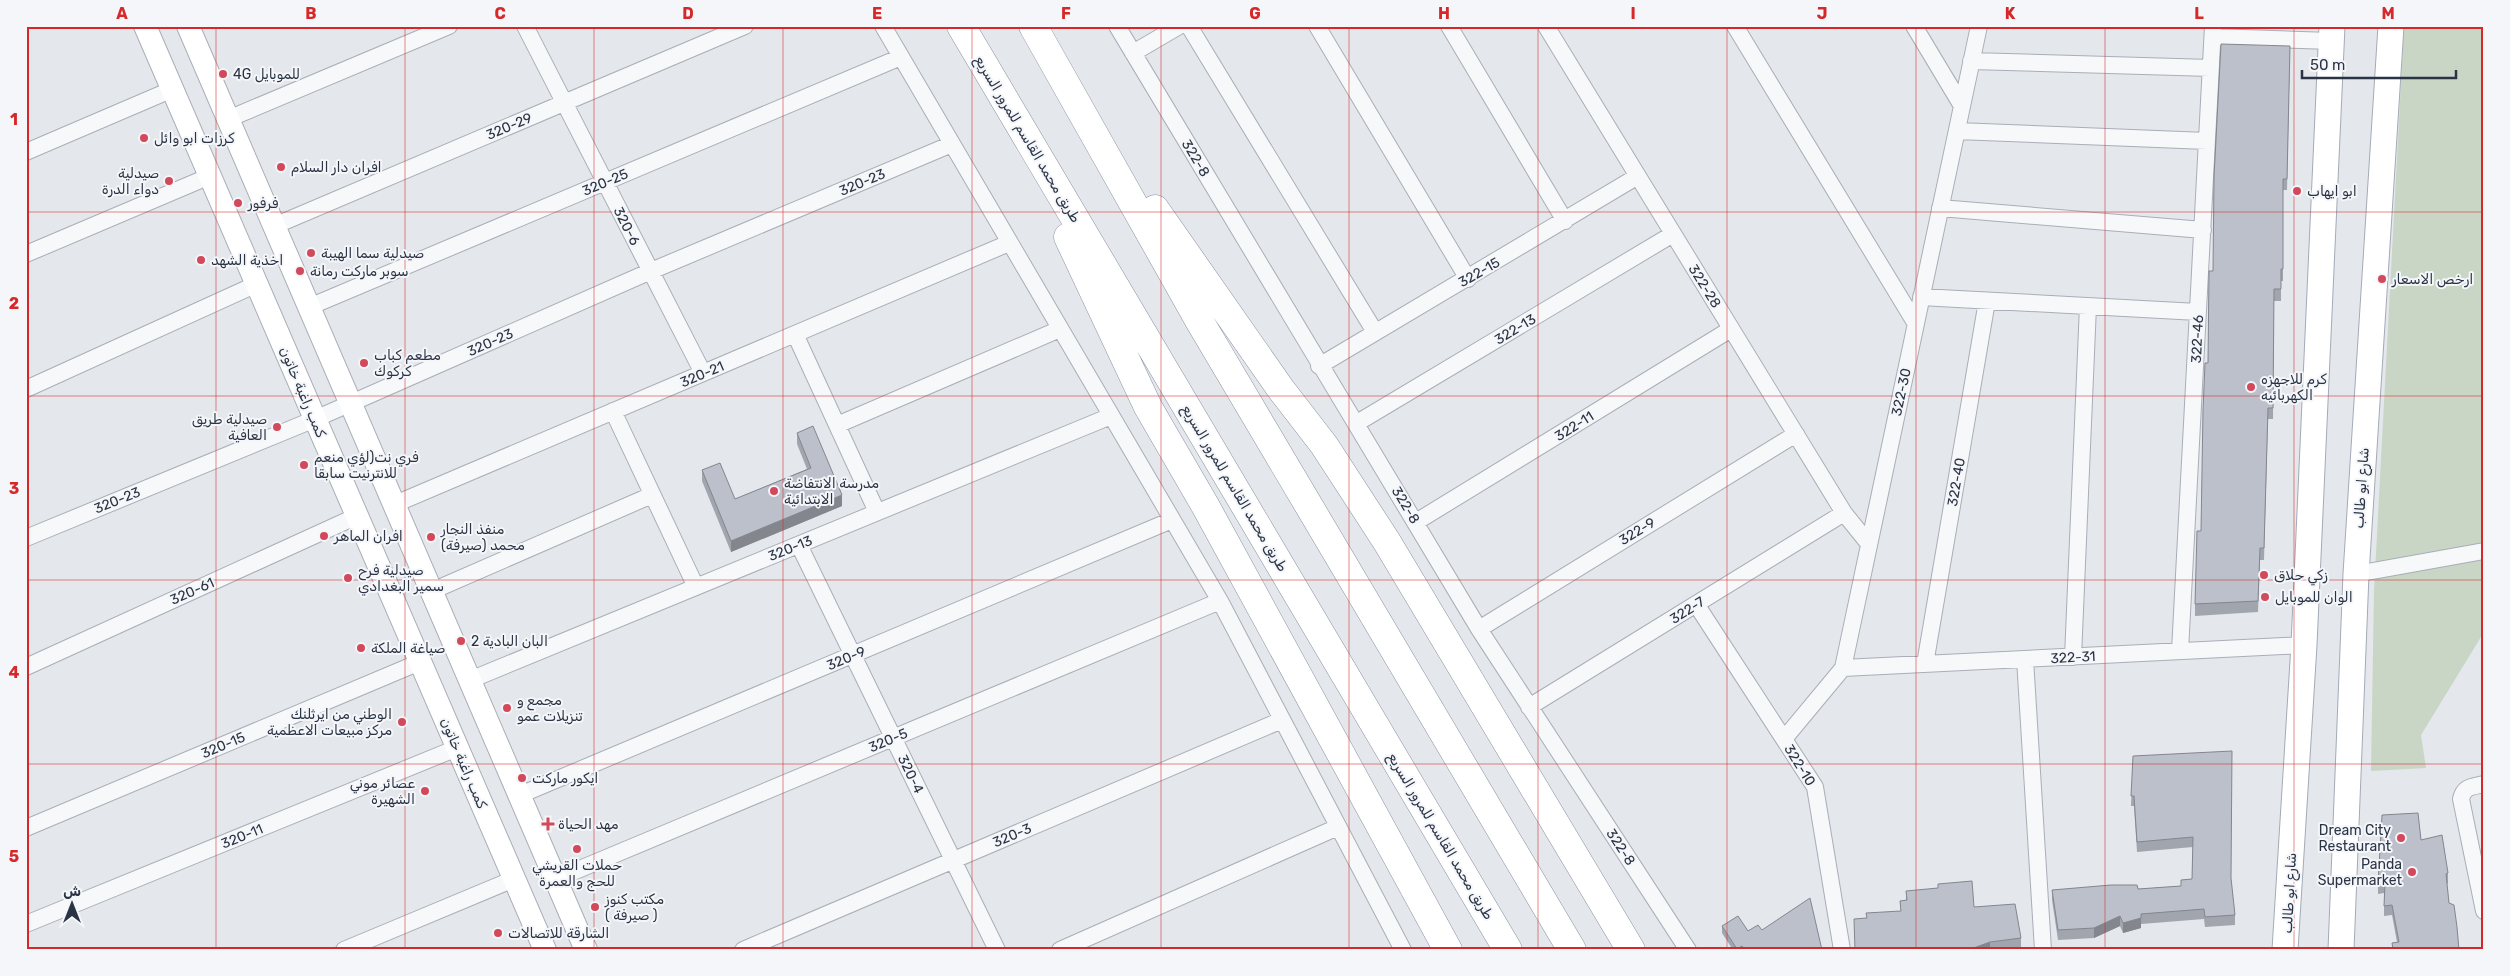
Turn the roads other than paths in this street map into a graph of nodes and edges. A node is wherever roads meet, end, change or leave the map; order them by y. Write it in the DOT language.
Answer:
graph roads {
  1 [pos="145,26"];
  2 [pos="188,26"];
  3 [pos="449,26"];
  4 [pos="525,26"];
  5 [pos="745,26"];
  6 [pos="883,26"];
  7 [pos="961,26"];
  8 [pos="1033,26"];
  9 [pos="1117,26"];
  10 [pos="1179,26"];
  11 [pos="1189,26"];
  12 [pos="1317,26"];
  13 [pos="1449,26"];
  14 [pos="1546,26"];
  15 [pos="1735,26"];
  16 [pos="1914,26"];
  17 [pos="1979,26"];
  18 [pos="2391,26"];
  19 [pos="2213,31"];
  20 [pos="2331,33"];
  21 [pos="1133,53"];
  22 [pos="901,57"];
  23 [pos="1971,61"];
  24 [pos="2211,68"];
  25 [pos="1065,81"];
  26 [pos="173,89"];
  27 [pos="1000,93"];
  28 [pos="564,103"];
  29 [pos="1962,106"];
  30 [pos="228,119"];
  31 [pos="1957,130"];
  32 [pos="2207,141"];
  33 [pos="952,144"];
  34 [pos="26,152"];
  35 [pos="210,176"];
  36 [pos="1638,176"];
  37 [pos="605,182"];
  38 [pos="1940,208"];
  39 [pos="1565,221"];
  40 [pos="274,226"];
  41 [pos="2203,230"];
  42 [pos="1673,234"];
  43 [pos="1009,242"];
  44 [pos="26,254"];
  45 [pos="650,272"];
  46 [pos="1468,279"];
  47 [pos="257,284"];
  48 [pos="1921,297"];
  49 [pos="1987,301"];
  50 [pos="2088,306"];
  51 [pos="310,307"];
  52 [pos="2198,312"];
  53 [pos="1916,324"];
  54 [pos="1060,329"];
  55 [pos="1731,329"];
  56 [pos="1375,332"];
  57 [pos="795,334"];
  58 [pos="1319,366"];
  59 [pos="702,373"];
  60 [pos="26,389"];
  61 [pos="351,403"];
  62 [pos="613,411"];
  63 [pos="1111,416"];
  64 [pos="315,419"];
  65 [pos="1357,423"];
  66 [pos="837,425"];
  67 [pos="1796,434"];
  68 [pos="652,495"];
  69 [pos="395,504"];
  70 [pos="877,512"];
  71 [pos="1844,513"];
  72 [pos="357,516"];
  73 [pos="1172,520"];
  74 [pos="1416,522"];
  75 [pos="26,538"];
  76 [pos="799,544"];
  77 [pos="1869,544"];
  78 [pos="2484,551"];
  79 [pos="2356,574"];
  80 [pos="696,587"];
  81 [pos="432,591"];
  82 [pos="1220,601"];
  83 [pos="1696,604"];
  84 [pos="1479,629"];
  85 [pos="2304,645"];
  86 [pos="2180,652"];
  87 [pos="853,655"];
  88 [pos="2073,657"];
  89 [pos="2025,659"];
  90 [pos="420,662"];
  91 [pos="1925,664"];
  92 [pos="26,667"];
  93 [pos="1843,668"];
  94 [pos="470,680"];
  95 [pos="1529,707"];
  96 [pos="1282,720"];
  97 [pos="894,738"];
  98 [pos="1784,739"];
  99 [pos="457,748"];
  100 [pos="2484,784"];
  101 [pos="520,796"];
  102 [pos="1338,827"];
  103 [pos="26,828"];
  104 [pos="953,860"];
  105 [pos="514,879"];
  106 [pos="556,879"];
  107 [pos="2484,911"];
  108 [pos="26,924"];
  109 [pos="344,950"];
  110 [pos="545,950"];
  111 [pos="586,950"];
  112 [pos="743,950"];
  113 [pos="997,950"];
  114 [pos="1060,950"];
  115 [pos="1403,950"];
  116 [pos="1448,950"];
  117 [pos="1508,950"];
  118 [pos="1572,950"];
  119 [pos="1631,950"];
  120 [pos="1688,950"];
  121 [pos="1842,950"];
  122 [pos="2043,950"];
  123 [pos="2285,950"];
  124 [pos="2341,950"];
  1 -- 26 [label="street, كمب راغبة خاتون"];
  2 -- 30 [label="street"];
  3 -- 30 [label="street"];
  4 -- 28 [label="street, 320-6"];
  5 -- 28 [label="street, 320-29"];
  6 -- 22 [label="street"];
  7 -- 27 [label="highway, طريق محمد القاسم للمرور السريع"];
  8 -- 25 [label="highway"];
  9 -- 21 [label="street, 322-8"];
  10 -- 21 [label="street"];
  11 -- 56 [label="street"];
  12 -- 46 [label="street"];
  13 -- 39 [label="street"];
  14 -- 36 [label="street, 322-28"];
  15 -- 53 [label="street"];
  16 -- 29 [label="street"];
  17 -- 23 [label="street, 322-30"];
  18 -- 79 [label="main road, شارع ابو طالب"];
  19 -- 20 [label="street"];
  19 -- 24 [label="street, 322-46"];
  20 -- 85 [label="main road, شارع ابو طالب"];
  21 -- 58 [label="street, 322-8"];
  22 -- 33 [label="street"];
  22 -- 37 [label="street, 320-25"];
  23 -- 24 [label="street"];
  23 -- 29 [label="street, 322-30"];
  24 -- 32 [label="street, 322-46"];
  25 -- 118 [label="highway"];
  25 -- 119 [label="highway"];
  26 -- 34 [label="street"];
  26 -- 35 [label="street, كمب راغبة خاتون"];
  27 -- 116 [label="highway"];
  27 -- 117 [label="highway, طريق محمد القاسم للمرور السريع"];
  28 -- 37 [label="street, 320-6"];
  28 -- 40 [label="street, 320-29"];
  29 -- 31 [label="street, 322-30"];
  30 -- 40 [label="street"];
  31 -- 32 [label="street"];
  31 -- 38 [label="street, 322-30"];
  32 -- 41 [label="street, 322-46"];
  33 -- 43 [label="street"];
  33 -- 45 [label="street, 320-23"];
  35 -- 44 [label="street"];
  35 -- 47 [label="street, كمب راغبة خاتون"];
  36 -- 39 [label="street, 322-15"];
  36 -- 42 [label="street, 322-28"];
  37 -- 45 [label="street, 320-6"];
  37 -- 51 [label="street, 320-25"];
  38 -- 41 [label="street"];
  38 -- 48 [label="street, 322-30"];
  39 -- 46 [label="street, 322-15"];
  40 -- 51 [label="street"];
  41 -- 52 [label="street, 322-46"];
  42 -- 55 [label="street, 322-28"];
  42 -- 65 [label="street, 322-13"];
  43 -- 54 [label="street"];
  43 -- 57 [label="street, 320-21"];
  45 -- 59 [label="street, 320-6"];
  45 -- 61 [label="street, 320-23"];
  46 -- 56 [label="street, 322-15"];
  47 -- 60 [label="street"];
  47 -- 64 [label="street, كمب راغبة خاتون"];
  48 -- 49 [label="street"];
  48 -- 53 [label="street, 322-30"];
  49 -- 50 [label="street"];
  49 -- 91 [label="street, 322-40"];
  50 -- 52 [label="street"];
  50 -- 88 [label="street"];
  51 -- 61 [label="street"];
  52 -- 86 [label="street, 322-46"];
  53 -- 77 [label="street, 322-30"];
  54 -- 63 [label="street"];
  54 -- 66 [label="street"];
  55 -- 67 [label="street, 322-28"];
  55 -- 74 [label="street, 322-11"];
  56 -- 58 [label="street, 322-15"];
  57 -- 59 [label="street, 320-21"];
  57 -- 66 [label="street"];
  58 -- 65 [label="street, 322-8"];
  59 -- 62 [label="street, 320-21"];
  61 -- 64 [label="street, 320-23"];
  61 -- 69 [label="street"];
  62 -- 68 [label="street"];
  62 -- 69 [label="street, 320-21"];
  63 -- 70 [label="street, 320-13"];
  63 -- 73 [label="street"];
  64 -- 72 [label="street, كمب راغبة خاتون"];
  64 -- 75 [label="street, 320-23"];
  65 -- 74 [label="street, 322-8"];
  66 -- 70 [label="street"];
  67 -- 71 [label="street, 322-28"];
  67 -- 84 [label="street, 322-9"];
  68 -- 80 [label="street"];
  68 -- 81 [label="street"];
  69 -- 81 [label="street"];
  70 -- 76 [label="street, 320-13"];
  71 -- 77 [label="street, 322-28"];
  71 -- 83 [label="street, 322-7"];
  72 -- 90 [label="street, كمب راغبة خاتون"];
  72 -- 92 [label="street, 320-61"];
  73 -- 82 [label="street"];
  73 -- 87 [label="street, 320-9"];
  74 -- 84 [label="street, 322-8"];
  76 -- 80 [label="street, 320-13"];
  76 -- 87 [label="street, 320-4"];
  77 -- 93 [label="street, 322-30"];
  78 -- 79 [label="street"];
  79 -- 124 [label="main road, شارع ابو طالب"];
  80 -- 94 [label="street, 320-13"];
  81 -- 94 [label="street"];
  82 -- 96 [label="street"];
  82 -- 97 [label="street, 320-5"];
  83 -- 95 [label="street, 322-7"];
  83 -- 98 [label="street, 322-10"];
  84 -- 95 [label="street, 322-8"];
  85 -- 86 [label="street, 322-31"];
  85 -- 123 [label="main road, شارع ابو طالب"];
  86 -- 88 [label="street, 322-31"];
  87 -- 97 [label="street, 320-4"];
  87 -- 101 [label="street, 320-9"];
  88 -- 89 [label="street, 322-31"];
  89 -- 91 [label="street, 322-31"];
  89 -- 122 [label="street"];
  90 -- 99 [label="street, كمب راغبة خاتون"];
  90 -- 103 [label="street, 320-15"];
  91 -- 93 [label="street, 322-31"];
  93 -- 98 [label="street, 322-30"];
  94 -- 101 [label="street"];
  95 -- 120 [label="street, 322-8"];
  96 -- 102 [label="street"];
  96 -- 104 [label="street, 320-3"];
  97 -- 104 [label="street, 320-4"];
  97 -- 106 [label="street, 320-5"];
  98 -- 121 [label="street, 322-10"];
  99 -- 105 [label="street, كمب راغبة خاتون"];
  99 -- 108 [label="street, 320-11"];
  100 -- 107 [label="street"];
  101 -- 106 [label="street"];
  102 -- 114 [label="street"];
  102 -- 115 [label="street"];
  104 -- 112 [label="street, 320-3"];
  104 -- 113 [label="street, 320-4"];
  105 -- 109 [label="street"];
  105 -- 110 [label="street, كمب راغبة خاتون"];
  106 -- 111 [label="street"];
}
